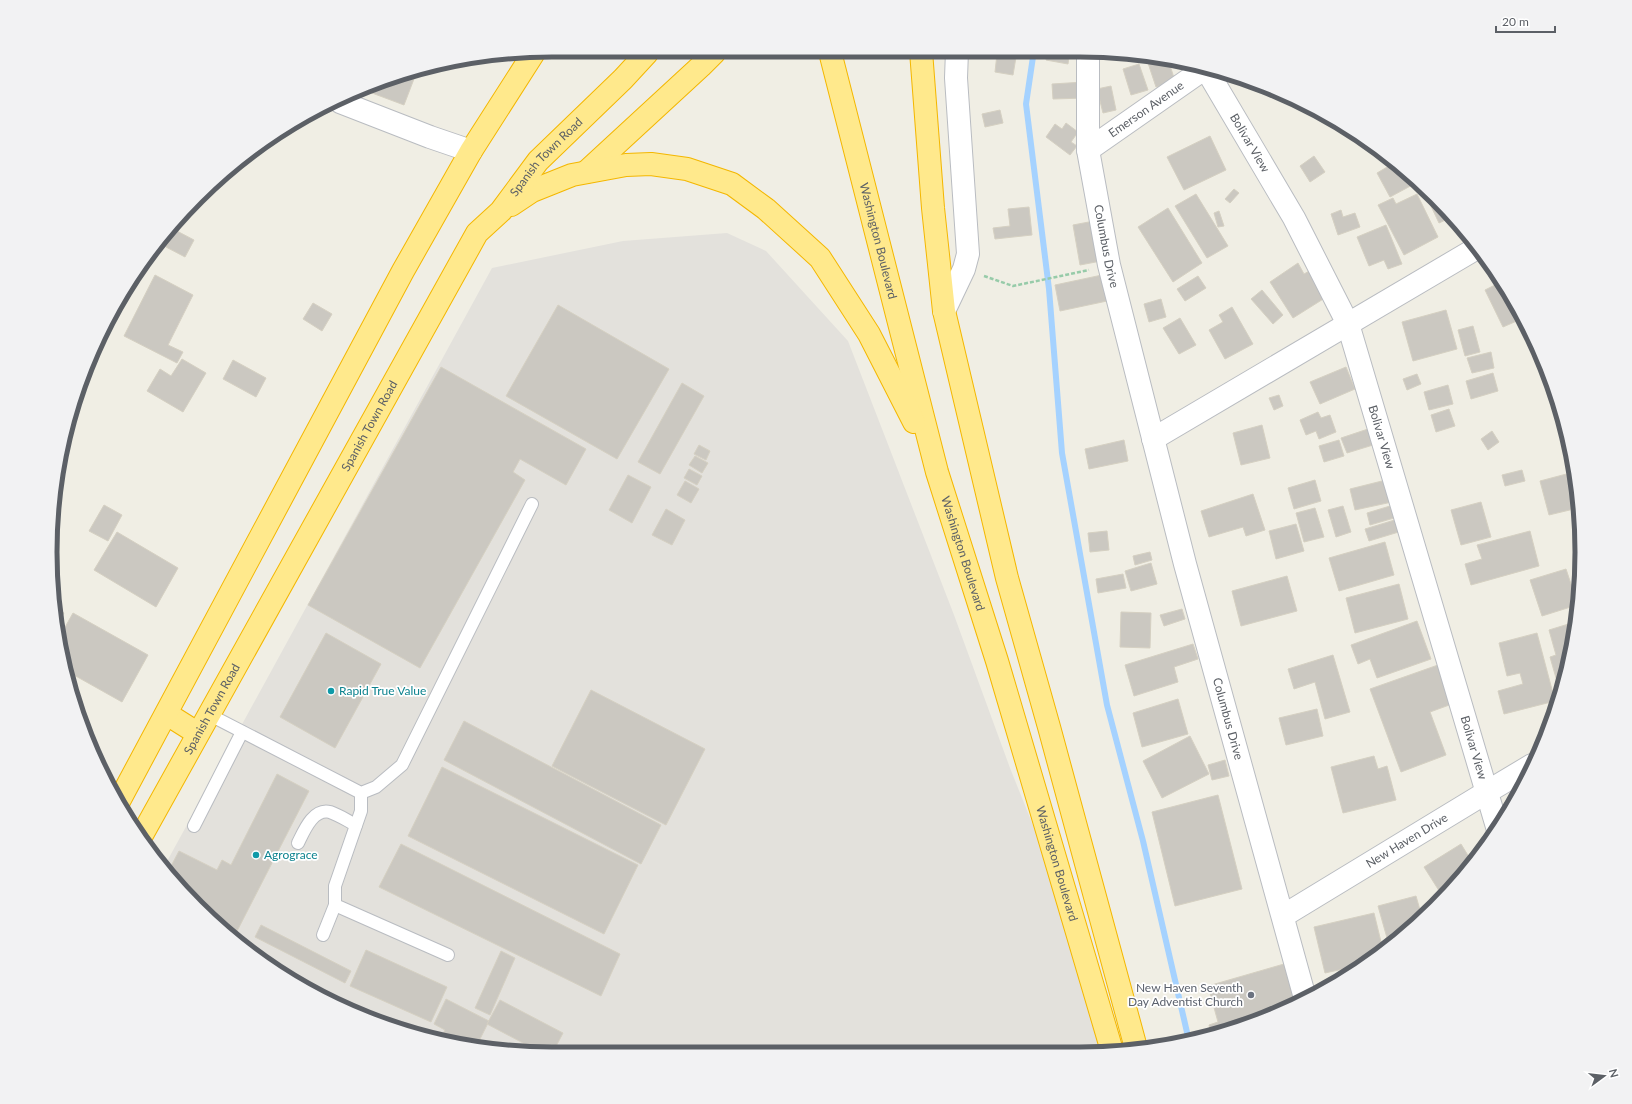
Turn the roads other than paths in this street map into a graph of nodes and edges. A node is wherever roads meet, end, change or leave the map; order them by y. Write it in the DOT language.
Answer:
graph roads {
  1 [pos="643,57"];
  2 [pos="710,57"];
  3 [pos="831,57"];
  4 [pos="921,57"];
  5 [pos="957,57"];
  6 [pos="1088,57"];
  7 [pos="531,58"];
  8 [pos="1200,72"];
  9 [pos="1208,74"];
  10 [pos="344,103"];
  11 [pos="1088,150"];
  12 [pos="471,151"];
  13 [pos="586,172"];
  14 [pos="501,211"];
  15 [pos="1473,251"];
  16 [pos="944,311"];
  17 [pos="1348,324"];
  18 [pos="1153,439"];
  19 [pos="937,472"];
  20 [pos="532,504"];
  21 [pos="167,714"];
  22 [pos="208,714"];
  23 [pos="242,732"];
  24 [pos="198,733"];
  25 [pos="1525,769"];
  26 [pos="1486,792"];
  27 [pos="361,793"];
  28 [pos="121,797"];
  29 [pos="1495,822"];
  30 [pos="194,826"];
  31 [pos="356,826"];
  32 [pos="144,832"];
  33 [pos="298,843"];
  34 [pos="335,905"];
  35 [pos="1283,916"];
  36 [pos="323,934"];
  37 [pos="448,955"];
  38 [pos="1304,994"];
  39 [pos="1135,1044"];
  40 [pos="1111,1046"];
  1 -- 14 [label="highway, Spanish Town Road"];
  2 -- 13 [label="highway"];
  3 -- 19 [label="highway, Washington Boulevard"];
  4 -- 16 [label="highway"];
  5 -- 16 [label="street"];
  6 -- 11 [label="street, Columbus Drive"];
  7 -- 12 [label="highway"];
  8 -- 11 [label="street, Emerson Avenue"];
  9 -- 17 [label="street, Bolivar View"];
  10 -- 12 [label="street"];
  11 -- 18 [label="street, Columbus Drive"];
  12 -- 21 [label="highway"];
  13 -- 14 [label="highway"];
  13 -- 19 [label="highway"];
  14 -- 22 [label="highway, Spanish Town Road"];
  15 -- 17 [label="street"];
  16 -- 39 [label="highway"];
  17 -- 18 [label="street"];
  17 -- 26 [label="street, Bolivar View"];
  18 -- 35 [label="street, Columbus Drive"];
  19 -- 40 [label="highway, Washington Boulevard"];
  20 -- 27 [label="lane"];
  21 -- 24 [label="highway"];
  21 -- 28 [label="highway"];
  22 -- 23 [label="lane"];
  22 -- 24 [label="highway, Spanish Town Road"];
  23 -- 27 [label="lane"];
  23 -- 30 [label="lane"];
  24 -- 32 [label="highway, Spanish Town Road"];
  25 -- 26 [label="street, New Haven Drive"];
  26 -- 29 [label="street, Bolivar View"];
  26 -- 35 [label="street, New Haven Drive"];
  27 -- 31 [label="lane"];
  31 -- 33 [label="lane"];
  31 -- 34 [label="lane"];
  34 -- 36 [label="lane"];
  34 -- 37 [label="lane"];
  35 -- 38 [label="street, Columbus Drive"];
}
